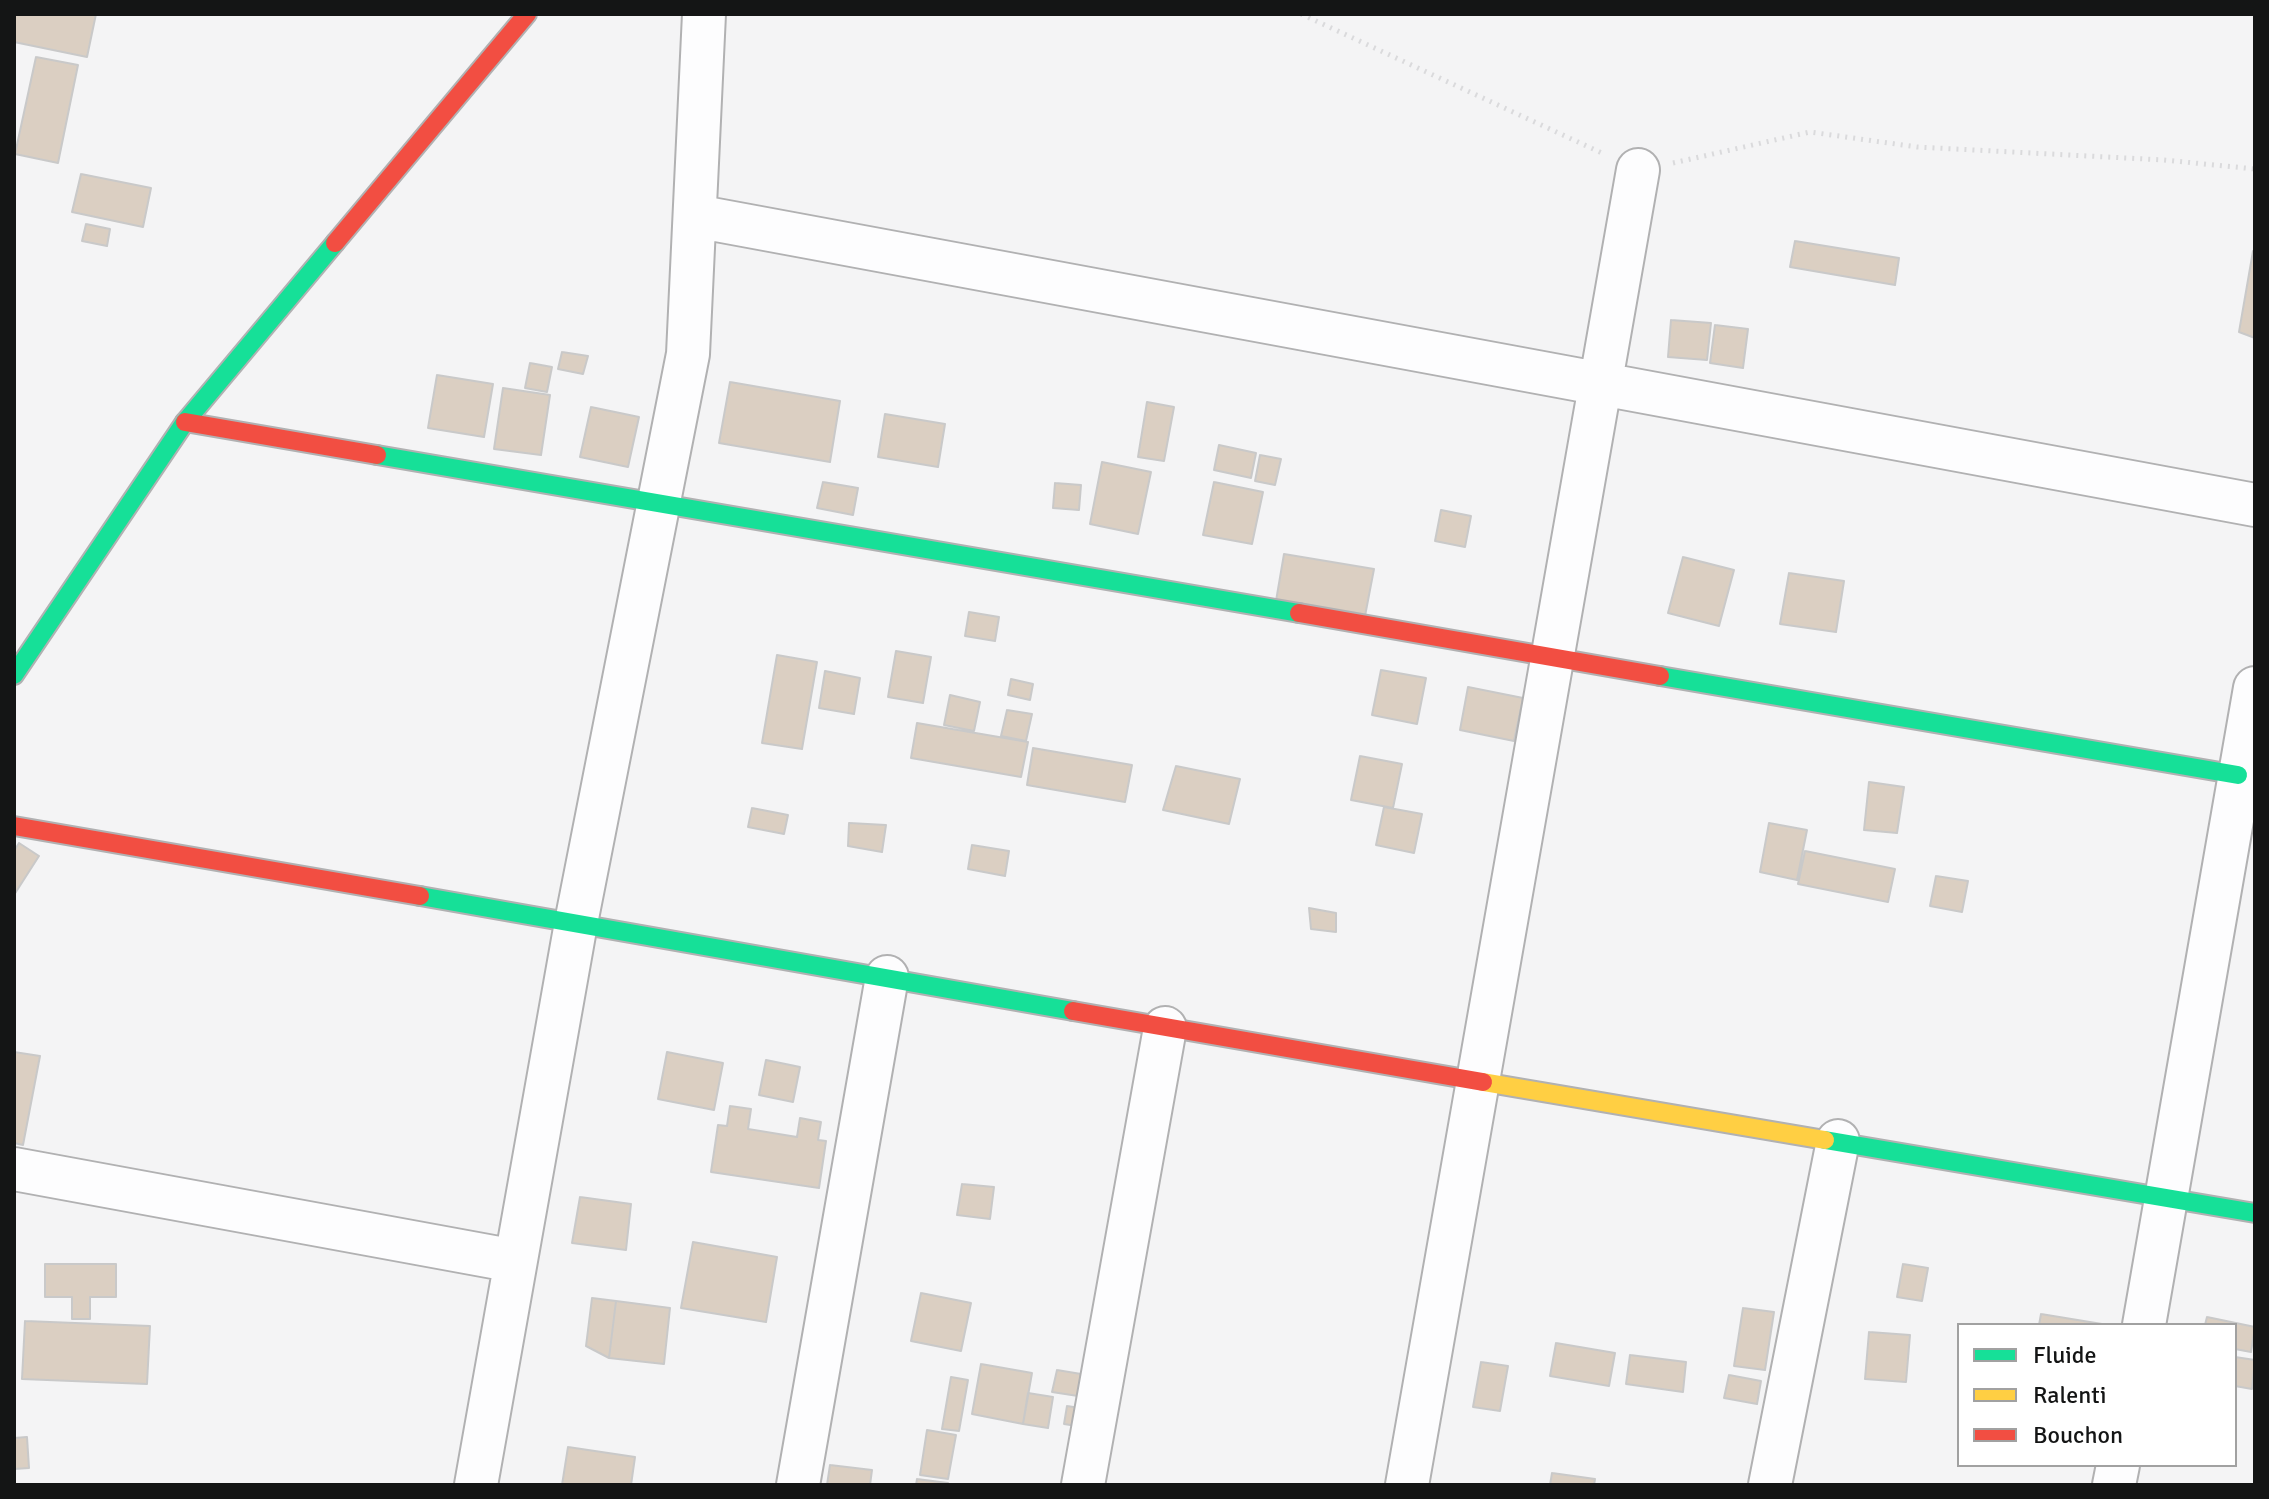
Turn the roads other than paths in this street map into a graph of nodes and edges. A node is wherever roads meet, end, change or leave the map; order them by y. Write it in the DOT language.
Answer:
graph roads {
  1 [pos="527,14"];
  2 [pos="704,14"];
  3 [pos="1638,170"];
  4 [pos="695,216"];
  5 [pos="1602,384"];
  6 [pos="185,422"];
  7 [pos="661,504"];
  8 [pos="2255,505"];
  9 [pos="1554,658"];
  10 [pos="14,675"];
  11 [pos="2255,688"];
  12 [pos="2238,775"];
  13 [pos="14,826"];
  14 [pos="576,923"];
  15 [pos="887,977"];
  16 [pos="1165,1028"];
  17 [pos="1479,1079"];
  18 [pos="1838,1141"];
  19 [pos="14,1169"];
  20 [pos="2168,1198"];
  21 [pos="2255,1213"];
  22 [pos="515,1261"];
  23 [pos="2144,1323"];
  24 [pos="476,1485"];
  25 [pos="798,1485"];
  26 [pos="1083,1485"];
  27 [pos="1407,1485"];
  28 [pos="1770,1485"];
  1 -- 6 [label="main road"];
  2 -- 4 [label="street"];
  3 -- 5 [label="street"];
  4 -- 5 [label="street"];
  4 -- 7 [label="street"];
  5 -- 8 [label="street"];
  5 -- 9 [label="street"];
  6 -- 7 [label="main road"];
  6 -- 10 [label="main road"];
  7 -- 9 [label="main road"];
  7 -- 14 [label="street"];
  9 -- 12 [label="main road"];
  9 -- 17 [label="street"];
  11 -- 12 [label="street"];
  12 -- 20 [label="street"];
  13 -- 14 [label="main road"];
  14 -- 15 [label="main road"];
  14 -- 22 [label="street"];
  15 -- 16 [label="main road"];
  15 -- 25 [label="street"];
  16 -- 17 [label="main road"];
  16 -- 26 [label="street"];
  17 -- 18 [label="main road"];
  17 -- 27 [label="street"];
  18 -- 20 [label="main road"];
  18 -- 28 [label="street"];
  19 -- 22 [label="street"];
  20 -- 21 [label="main road"];
  20 -- 23 [label="street"];
  22 -- 24 [label="street"];
}
